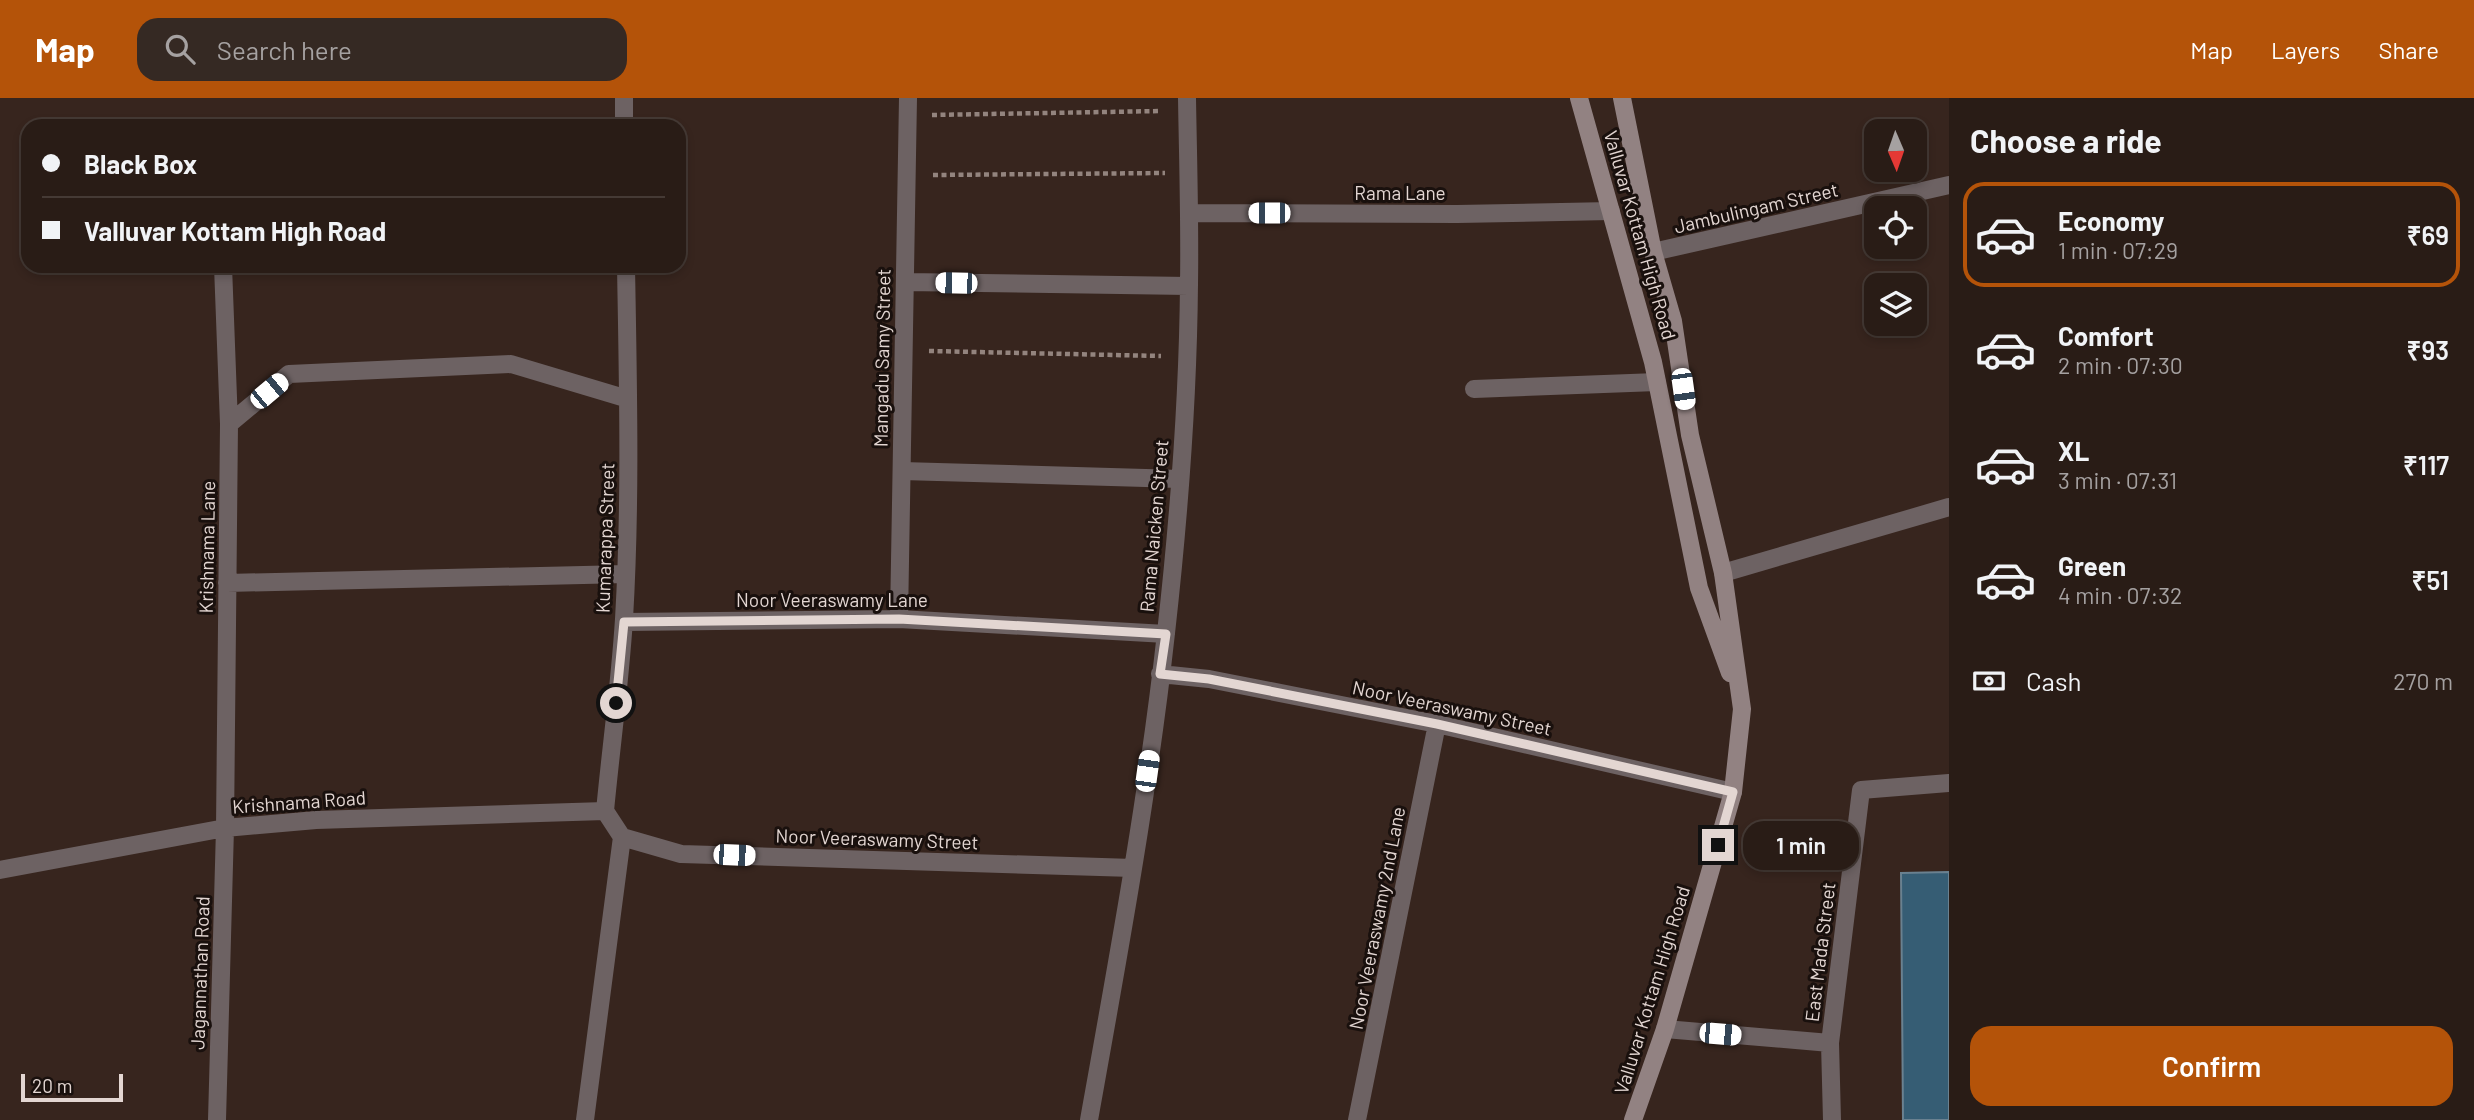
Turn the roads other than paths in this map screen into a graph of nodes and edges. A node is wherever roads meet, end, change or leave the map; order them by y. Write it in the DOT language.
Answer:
graph roads {
  1 [pos="624,98"];
  2 [pos="1579,98"];
  3 [pos="1622,98"];
  4 [pos="1187,104"];
  5 [pos="908,107"];
  6 [pos="624,119"];
  7 [pos="1949,185"];
  8 [pos="1611,211"];
  9 [pos="1189,213"];
  10 [pos="1653,252"];
  11 [pos="223,273"];
  12 [pos="626,273"];
  13 [pos="905,282"];
  14 [pos="1189,286"];
  15 [pos="1657,382"];
  16 [pos="1474,389"];
  17 [pos="628,399"];
  18 [pos="229,424"];
  19 [pos="902,471"];
  20 [pos="1180,479"];
  21 [pos="1949,507"];
  22 [pos="1723,573"];
  23 [pos="626,575"];
  24 [pos="227,583"];
  25 [pos="899,619"];
  26 [pos="624,622"];
  27 [pos="1166,634"];
  28 [pos="1160,674"];
  29 [pos="1742,709"];
  30 [pos="1437,724"];
  31 [pos="1949,783"];
  32 [pos="1733,792"];
  33 [pos="605,811"];
  34 [pos="225,828"];
  35 [pos="622,837"];
  36 [pos="1133,868"];
  37 [pos="0,870"];
  38 [pos="1665,1029"];
  39 [pos="1830,1043"];
  40 [pos="217,1120"];
  41 [pos="585,1120"];
  42 [pos="1089,1120"];
  43 [pos="1357,1120"];
  44 [pos="1633,1120"];
  45 [pos="1832,1120"];
  1 -- 6 [label="street"];
  2 -- 8 [label="main road, Valluvar Kottam High Road"];
  3 -- 10 [label="main road, Valluvar Kottam High Road"];
  4 -- 9 [label="street, Rama Naicken Street"];
  5 -- 13 [label="street, Mangadu Samy Street"];
  7 -- 10 [label="street, Jambulingam Street"];
  8 -- 9 [label="street, Rama Lane"];
  8 -- 15 [label="main road, Valluvar Kottam High Road"];
  9 -- 14 [label="street, Rama Naicken Street"];
  10 -- 22 [label="main road, Valluvar Kottam High Road"];
  11 -- 18 [label="street, Krishnama Lane"];
  12 -- 17 [label="street, Kumarappa Street"];
  13 -- 14 [label="street"];
  13 -- 19 [label="street, Mangadu Samy Street"];
  14 -- 20 [label="street, Rama Naicken Street"];
  15 -- 16 [label="street"];
  15 -- 29 [label="main road, Valluvar Kottam High Road"];
  17 -- 18 [label="street"];
  17 -- 23 [label="street, Kumarappa Street"];
  18 -- 24 [label="street, Krishnama Lane"];
  19 -- 20 [label="street"];
  19 -- 25 [label="street, Mangadu Samy Street"];
  20 -- 27 [label="street, Rama Naicken Street"];
  21 -- 22 [label="street"];
  22 -- 29 [label="main road, Valluvar Kottam High Road"];
  23 -- 24 [label="street"];
  23 -- 26 [label="street, Kumarappa Street"];
  24 -- 34 [label="street, Krishnama Lane"];
  25 -- 26 [label="street, Noor Veeraswamy Lane"];
  25 -- 27 [label="street, Noor Veeraswamy Lane"];
  26 -- 33 [label="street, Kumarappa Street"];
  27 -- 28 [label="street, Rama Naicken Street"];
  28 -- 30 [label="street, Noor Veeraswamy Street"];
  28 -- 36 [label="street, Rama Naicken Street"];
  29 -- 32 [label="main road, Valluvar Kottam High Road"];
  30 -- 32 [label="street, Noor Veeraswamy Street"];
  30 -- 43 [label="street, Noor Veeraswamy 2nd Lane"];
  31 -- 39 [label="street, East Mada Street"];
  32 -- 38 [label="main road, Valluvar Kottam High Road"];
  33 -- 34 [label="street, Krishnama Road"];
  33 -- 35 [label="street"];
  34 -- 37 [label="street, Krishnama Road"];
  34 -- 40 [label="street, Jagannathan Road"];
  35 -- 36 [label="street, Noor Veeraswamy Street"];
  35 -- 41 [label="street"];
  36 -- 42 [label="street, Rama Naicken Street"];
  38 -- 39 [label="street"];
  38 -- 44 [label="main road, Valluvar Kottam High Road"];
  39 -- 45 [label="street, East Mada Street"];
}
